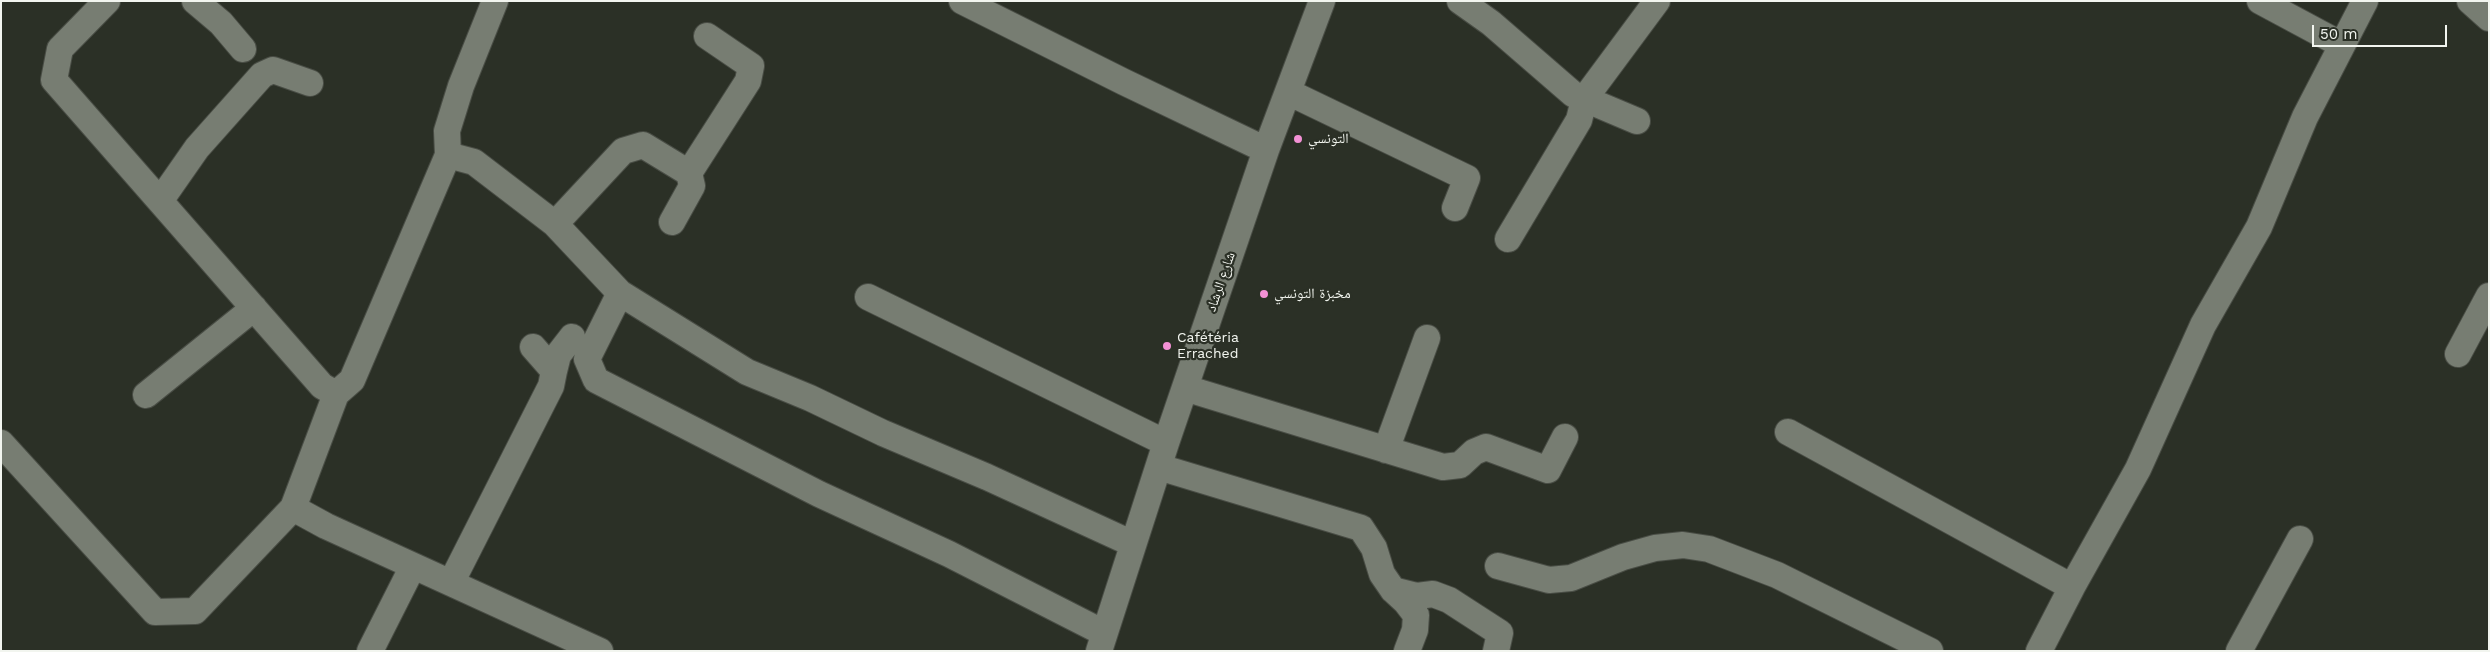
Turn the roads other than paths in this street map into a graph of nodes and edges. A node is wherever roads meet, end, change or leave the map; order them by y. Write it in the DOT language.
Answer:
graph roads {
  1 [pos="107,1"];
  2 [pos="195,1"];
  3 [pos="495,1"];
  4 [pos="962,1"];
  5 [pos="1322,1"];
  6 [pos="1460,1"];
  7 [pos="1657,1"];
  8 [pos="2260,1"];
  9 [pos="2365,1"];
  10 [pos="2470,1"];
  11 [pos="2489,18"];
  12 [pos="707,36"];
  13 [pos="2342,45"];
  14 [pos="243,49"];
  15 [pos="310,83"];
  16 [pos="1288,92"];
  17 [pos="1584,100"];
  18 [pos="1637,121"];
  19 [pos="1266,150"];
  20 [pos="448,155"];
  21 [pos="689,173"];
  22 [pos="160,200"];
  23 [pos="1455,208"];
  24 [pos="672,222"];
  25 [pos="556,224"];
  26 [pos="1508,238"];
  27 [pos="620,293"];
  28 [pos="868,296"];
  29 [pos="2489,296"];
  30 [pos="254,308"];
  31 [pos="572,337"];
  32 [pos="1427,338"];
  33 [pos="533,347"];
  34 [pos="2458,354"];
  35 [pos="554,371"];
  36 [pos="1185,388"];
  37 [pos="336,394"];
  38 [pos="146,395"];
  39 [pos="1788,432"];
  40 [pos="1566,437"];
  41 [pos="1,443"];
  42 [pos="1386,450"];
  43 [pos="1163,455"];
  44 [pos="293,508"];
  45 [pos="2300,539"];
  46 [pos="1133,544"];
  47 [pos="413,566"];
  48 [pos="1498,566"];
  49 [pos="452,581"];
  50 [pos="2072,587"];
  51 [pos="1393,590"];
  52 [pos="1102,642"];
  53 [pos="370,651"];
  54 [pos="600,651"];
  55 [pos="1407,651"];
  56 [pos="1496,651"];
  57 [pos="1930,651"];
  58 [pos="2039,651"];
  59 [pos="2239,651"];
  1 -- 22 [label="street"];
  2 -- 14 [label="street"];
  3 -- 20 [label="street"];
  4 -- 19 [label="street"];
  5 -- 16 [label="street, شارع الرشاد"];
  6 -- 17 [label="street"];
  7 -- 17 [label="street"];
  8 -- 13 [label="street"];
  9 -- 13 [label="street"];
  10 -- 11 [label="street"];
  12 -- 21 [label="street"];
  13 -- 50 [label="street"];
  15 -- 22 [label="street"];
  16 -- 19 [label="street, شارع الرشاد"];
  16 -- 23 [label="street"];
  17 -- 18 [label="street"];
  17 -- 26 [label="street"];
  19 -- 36 [label="street, شارع الرشاد"];
  20 -- 25 [label="street"];
  20 -- 37 [label="street"];
  21 -- 24 [label="street"];
  21 -- 25 [label="street"];
  22 -- 30 [label="street"];
  25 -- 27 [label="street"];
  27 -- 46 [label="street"];
  27 -- 52 [label="street"];
  28 -- 43 [label="street"];
  29 -- 34 [label="street"];
  30 -- 37 [label="street"];
  30 -- 38 [label="street"];
  31 -- 35 [label="street"];
  32 -- 42 [label="street"];
  33 -- 35 [label="street"];
  35 -- 49 [label="street"];
  36 -- 42 [label="street"];
  36 -- 43 [label="street, شارع الرشاد"];
  37 -- 44 [label="street"];
  39 -- 50 [label="street"];
  40 -- 42 [label="street"];
  41 -- 44 [label="street"];
  43 -- 46 [label="street, شارع الرشاد"];
  43 -- 51 [label="street"];
  44 -- 47 [label="street"];
  45 -- 59 [label="street"];
  46 -- 52 [label="street, شارع الرشاد"];
  47 -- 49 [label="street"];
  47 -- 53 [label="street"];
  48 -- 57 [label="street"];
  49 -- 54 [label="street"];
  50 -- 58 [label="street"];
  51 -- 55 [label="street"];
  51 -- 56 [label="street"];
}
